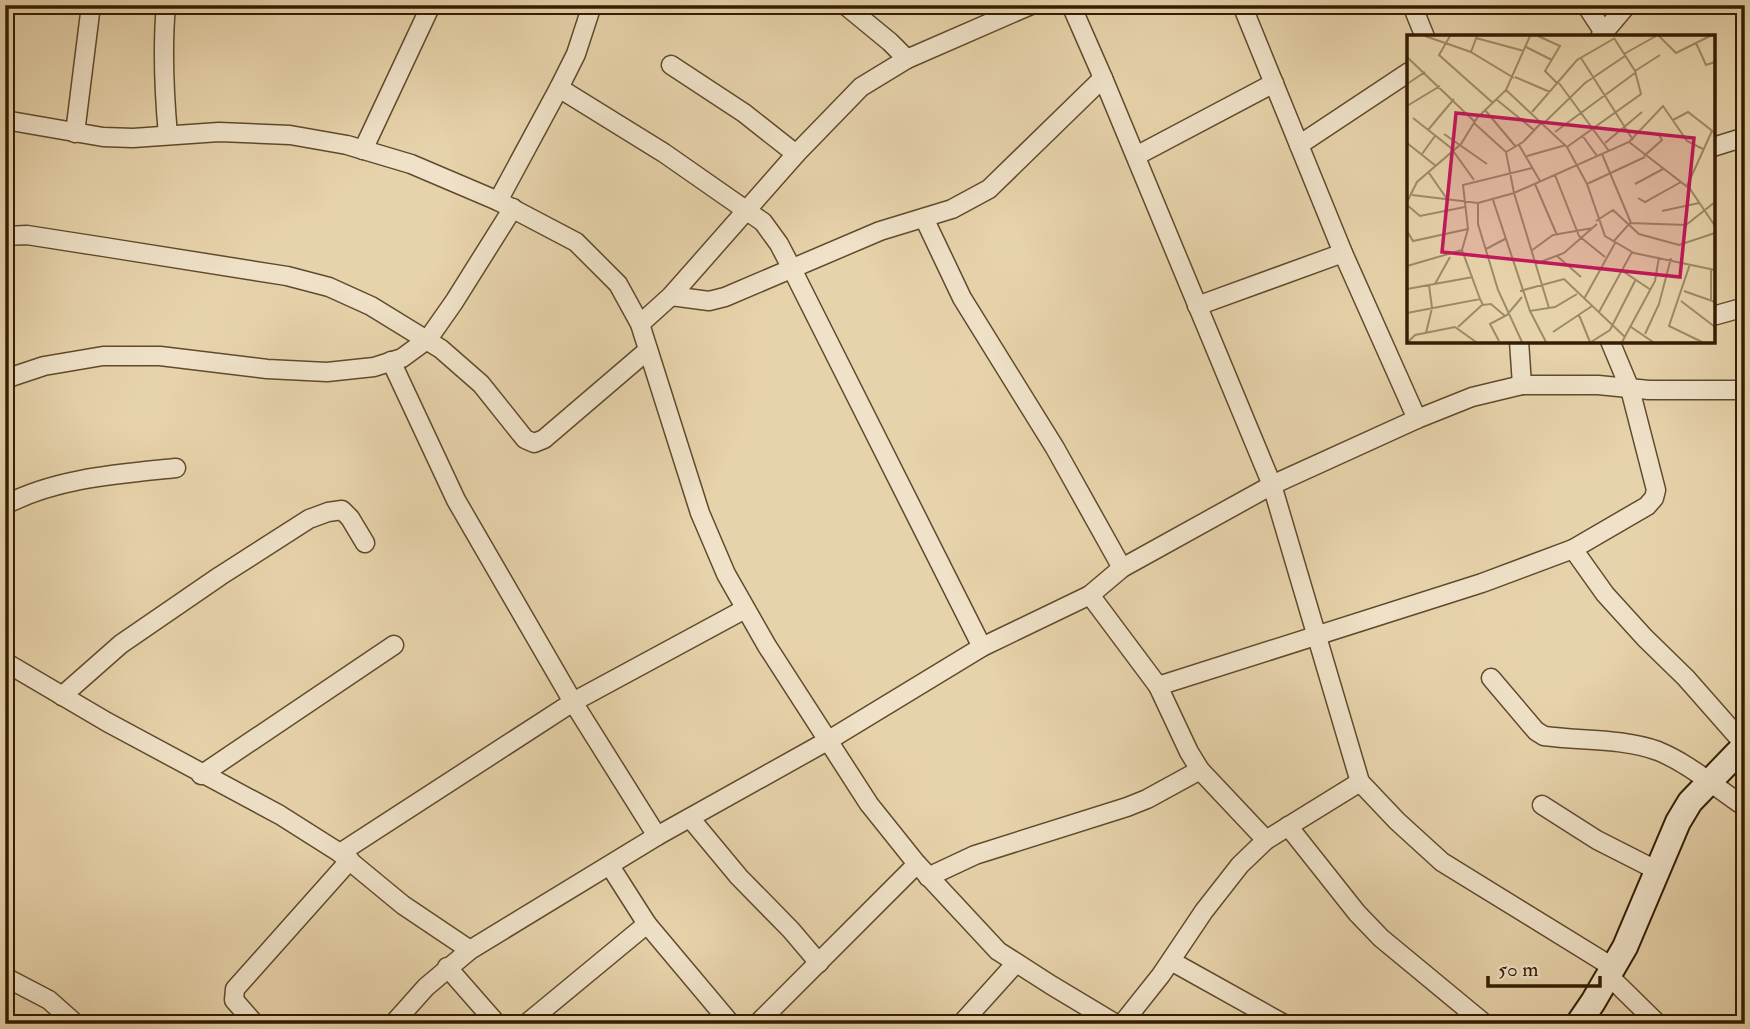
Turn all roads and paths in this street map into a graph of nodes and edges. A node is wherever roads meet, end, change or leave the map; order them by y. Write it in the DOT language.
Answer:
graph roads {
  1 [pos="91,5"];
  2 [pos="166,5"];
  3 [pos="592,5"];
  4 [pos="845,5"];
  5 [pos="1031,5"];
  6 [pos="1071,5"];
  7 [pos="1242,5"];
  8 [pos="1412,5"];
  9 [pos="1586,5"];
  10 [pos="1627,5"];
  11 [pos="427,7"];
  12 [pos="1601,34"];
  13 [pos="1424,35"];
  14 [pos="907,59"];
  15 [pos="671,65"];
  16 [pos="1407,73"];
  17 [pos="1103,78"];
  18 [pos="1274,83"];
  19 [pos="559,88"];
  20 [pos="5,120"];
  21 [pos="75,133"];
  22 [pos="168,135"];
  23 [pos="1745,137"];
  24 [pos="1298,145"];
  25 [pos="1715,146"];
  26 [pos="363,150"];
  27 [pos="796,154"];
  28 [pos="1136,156"];
  29 [pos="505,204"];
  30 [pos="747,210"];
  31 [pos="924,218"];
  32 [pos="5,236"];
  33 [pos="1343,253"];
  34 [pos="791,267"];
  35 [pos="671,296"];
  36 [pos="1198,306"];
  37 [pos="1745,307"];
  38 [pos="1715,315"];
  39 [pos="640,324"];
  40 [pos="428,339"];
  41 [pos="1519,343"];
  42 [pos="1611,344"];
  43 [pos="648,350"];
  44 [pos="391,362"];
  45 [pos="5,379"];
  46 [pos="1522,385"];
  47 [pos="1630,389"];
  48 [pos="1745,390"];
  49 [pos="1417,419"];
  50 [pos="176,468"];
  51 [pos="1272,485"];
  52 [pos="5,505"];
  53 [pos="365,543"];
  54 [pos="1573,549"];
  55 [pos="1122,568"];
  56 [pos="1090,595"];
  57 [pos="746,609"];
  58 [pos="1315,635"];
  59 [pos="394,645"];
  60 [pos="982,647"];
  61 [pos="9,672"];
  62 [pos="1491,678"];
  63 [pos="1158,686"];
  64 [pos="62,696"];
  65 [pos="573,702"];
  66 [pos="829,740"];
  67 [pos="1745,745"];
  68 [pos="1200,770"];
  69 [pos="201,775"];
  70 [pos="1360,782"];
  71 [pos="1708,782"];
  72 [pos="1542,804"];
  73 [pos="1745,807"];
  74 [pos="690,818"];
  75 [pos="1288,826"];
  76 [pos="657,836"];
  77 [pos="1266,839"];
  78 [pos="345,856"];
  79 [pos="610,866"];
  80 [pos="923,871"];
  81 [pos="1658,871"];
  82 [pos="647,924"];
  83 [pos="470,950"];
  84 [pos="1171,961"];
  85 [pos="819,963"];
  86 [pos="1016,964"];
  87 [pos="447,967"];
  88 [pos="1612,972"];
  89 [pos="5,977"];
  90 [pos="1112,1023"];
  91 [pos="76,1024"];
  92 [pos="255,1024"];
  93 [pos="393,1024"];
  94 [pos="497,1024"];
  95 [pos="526,1024"];
  96 [pos="731,1024"];
  97 [pos="757,1024"];
  98 [pos="961,1024"];
  99 [pos="1284,1024"];
  100 [pos="1485,1024"];
  101 [pos="1578,1024"];
  102 [pos="1658,1024"];
  1 -- 21 [label="street"];
  2 -- 22 [label="street"];
  3 -- 19 [label="street"];
  4 -- 14 [label="street"];
  5 -- 14 [label="street"];
  6 -- 17 [label="street"];
  7 -- 18 [label="street"];
  8 -- 13 [label="street"];
  9 -- 12 [label="street"];
  10 -- 12 [label="street"];
  11 -- 26 [label="street"];
  14 -- 27 [label="street"];
  15 -- 27 [label="street"];
  16 -- 24 [label="street"];
  17 -- 28 [label="street"];
  17 -- 31 [label="street"];
  18 -- 24 [label="street"];
  18 -- 28 [label="street"];
  19 -- 29 [label="street"];
  19 -- 30 [label="street"];
  20 -- 21 [label="street"];
  21 -- 22 [label="street"];
  22 -- 26 [label="street"];
  23 -- 25 [label="street"];
  24 -- 33 [label="street"];
  26 -- 29 [label="street"];
  27 -- 30 [label="street"];
  28 -- 36 [label="street"];
  29 -- 39 [label="street"];
  29 -- 40 [label="street"];
  30 -- 34 [label="street"];
  30 -- 35 [label="street"];
  31 -- 34 [label="street"];
  31 -- 55 [label="street"];
  32 -- 40 [label="street"];
  33 -- 36 [label="street"];
  33 -- 49 [label="street"];
  34 -- 35 [label="street"];
  34 -- 60 [label="street"];
  35 -- 39 [label="street"];
  36 -- 51 [label="street"];
  37 -- 38 [label="street"];
  39 -- 43 [label="street"];
  40 -- 43 [label="street"];
  40 -- 44 [label="street"];
  41 -- 46 [label="street"];
  42 -- 47 [label="street"];
  43 -- 57 [label="street"];
  44 -- 45 [label="street"];
  44 -- 65 [label="street"];
  46 -- 47 [label="street"];
  46 -- 49 [label="street"];
  47 -- 48 [label="street"];
  47 -- 54 [label="street"];
  49 -- 51 [label="street"];
  50 -- 52 [label="street"];
  51 -- 55 [label="street"];
  51 -- 58 [label="street"];
  53 -- 64 [label="street"];
  54 -- 58 [label="street"];
  54 -- 67 [label="street"];
  55 -- 56 [label="street"];
  56 -- 60 [label="street"];
  56 -- 63 [label="street"];
  57 -- 65 [label="street"];
  57 -- 66 [label="street"];
  58 -- 63 [label="street"];
  58 -- 70 [label="street"];
  59 -- 69 [label="street"];
  60 -- 66 [label="street"];
  61 -- 64 [label="street"];
  62 -- 71 [label="street"];
  63 -- 68 [label="street"];
  64 -- 69 [label="street"];
  65 -- 76 [label="street"];
  65 -- 78 [label="street"];
  66 -- 74 [label="street"];
  66 -- 80 [label="street"];
  67 -- 71 [label="street"];
  68 -- 77 [label="street"];
  68 -- 80 [label="street"];
  69 -- 78 [label="street"];
  70 -- 75 [label="street"];
  70 -- 88 [label="street"];
  71 -- 73 [label="street"];
  71 -- 81 [label="street"];
  72 -- 81 [label="street"];
  74 -- 76 [label="street"];
  74 -- 85 [label="street"];
  75 -- 77 [label="street"];
  75 -- 100 [label="street"];
  76 -- 79 [label="street"];
  77 -- 84 [label="street"];
  78 -- 83 [label="street"];
  78 -- 92 [label="street"];
  79 -- 82 [label="street"];
  79 -- 83 [label="street"];
  80 -- 85 [label="street"];
  80 -- 86 [label="street"];
  81 -- 88 [label="street"];
  82 -- 95 [label="street"];
  82 -- 96 [label="street"];
  83 -- 87 [label="street"];
  84 -- 90 [label="street"];
  84 -- 99 [label="street"];
  85 -- 97 [label="street"];
  86 -- 90 [label="street"];
  86 -- 98 [label="street"];
  87 -- 93 [label="street"];
  87 -- 94 [label="street"];
  88 -- 101 [label="street"];
  88 -- 102 [label="street"];
  89 -- 91 [label="street"];
}
